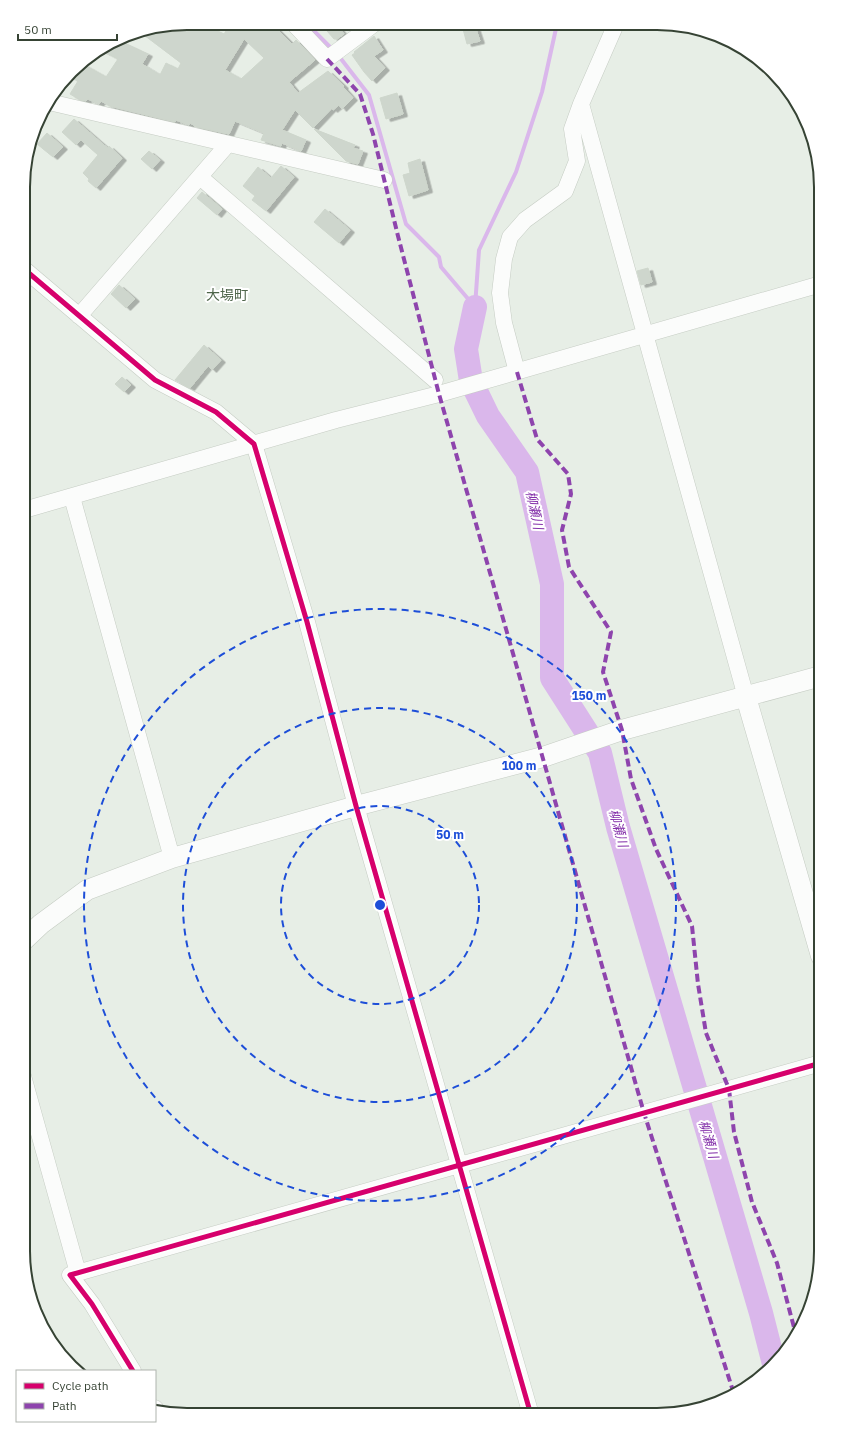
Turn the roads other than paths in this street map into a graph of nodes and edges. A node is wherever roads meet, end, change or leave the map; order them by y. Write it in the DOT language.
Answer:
graph roads {
  1 [pos="300,30"];
  2 [pos="366,30"];
  3 [pos="613,30"];
  4 [pos="54,103"];
  5 [pos="580,104"];
  6 [pos="228,144"];
  7 [pos="200,177"];
  8 [pos="384,180"];
  9 [pos="30,274"];
  10 [pos="814,286"];
  11 [pos="80,316"];
  12 [pos="646,335"];
  13 [pos="515,373"];
  14 [pos="435,380"];
  15 [pos="254,444"];
  16 [pos="72,497"];
  17 [pos="30,508"];
  18 [pos="814,678"];
  19 [pos="746,697"];
  20 [pos="356,806"];
  21 [pos="172,858"];
  22 [pos="814,932"];
  23 [pos="30,934"];
  24 [pos="814,1065"];
  25 [pos="30,1101"];
  26 [pos="460,1165"];
  27 [pos="78,1273"];
  28 [pos="132,1370"];
  29 [pos="529,1408"];
  1 -- 2 [label="street"];
  3 -- 5 [label="street"];
  4 -- 6 [label="street"];
  5 -- 12 [label="street"];
  5 -- 13 [label="street"];
  6 -- 7 [label="street"];
  6 -- 8 [label="street"];
  7 -- 11 [label="street"];
  7 -- 14 [label="street"];
  9 -- 11 [label="street"];
  10 -- 12 [label="street"];
  11 -- 15 [label="street"];
  12 -- 13 [label="street"];
  12 -- 19 [label="street"];
  13 -- 15 [label="street"];
  15 -- 16 [label="street"];
  15 -- 20 [label="street"];
  16 -- 17 [label="street"];
  16 -- 21 [label="street"];
  18 -- 19 [label="street"];
  19 -- 20 [label="street"];
  19 -- 22 [label="street"];
  20 -- 21 [label="street"];
  20 -- 26 [label="street"];
  21 -- 23 [label="street"];
  24 -- 26 [label="street"];
  25 -- 27 [label="street"];
  26 -- 27 [label="street"];
  26 -- 29 [label="street"];
  27 -- 28 [label="street"];
}
